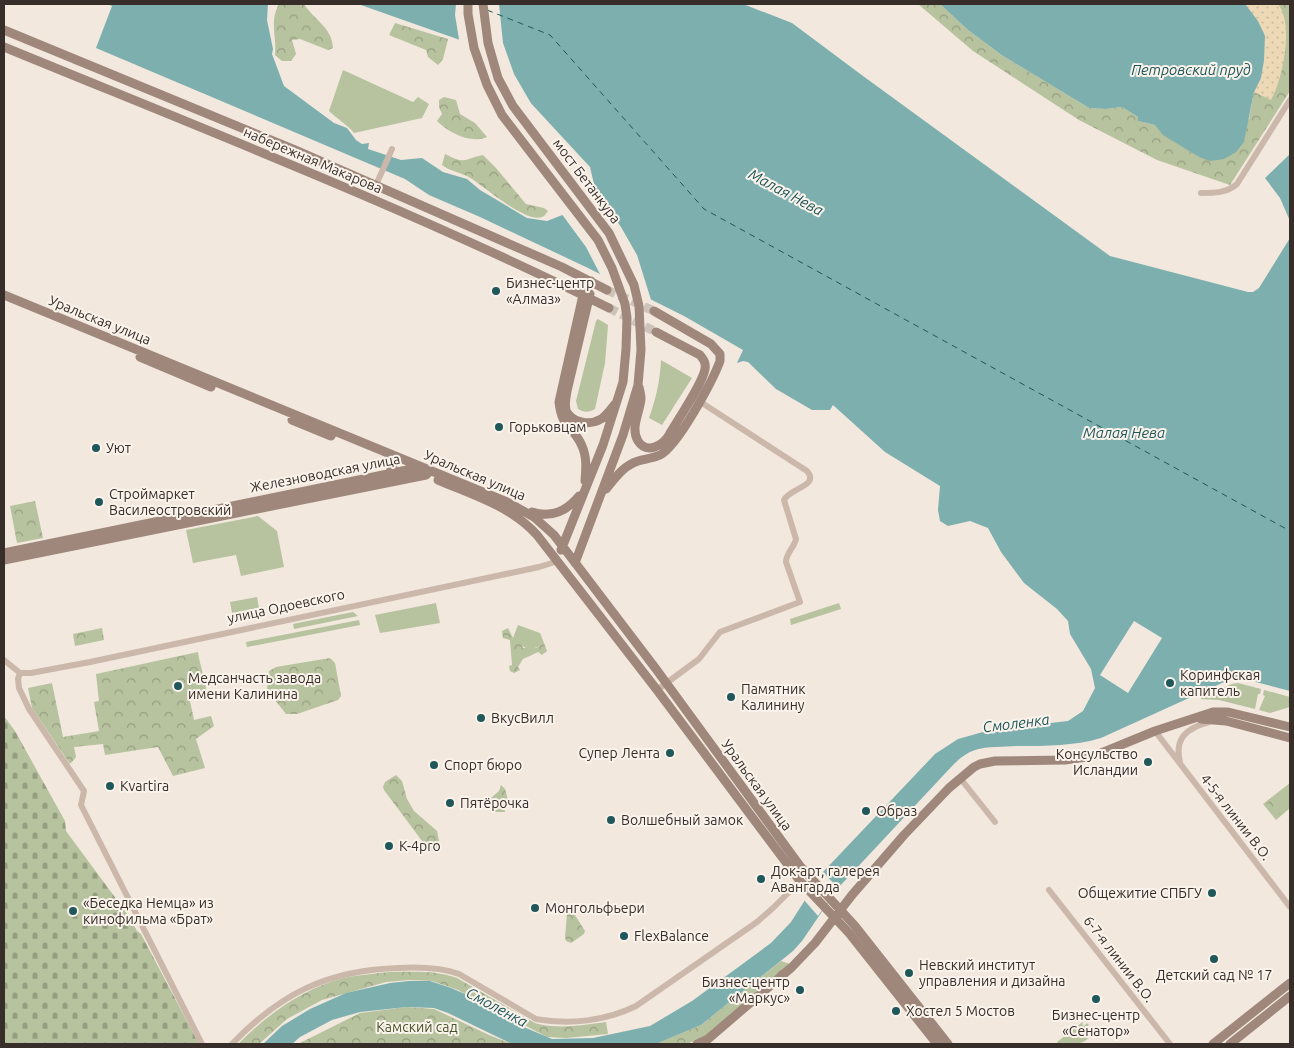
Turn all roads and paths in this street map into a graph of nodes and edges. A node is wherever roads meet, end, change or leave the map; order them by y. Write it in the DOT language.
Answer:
graph roads {
  1 [pos="468,4"];
  2 [pos="483,4"];
  3 [pos="4,30"];
  4 [pos="4,47"];
  5 [pos="1290,100"];
  6 [pos="390,152"];
  7 [pos="376,185"];
  8 [pos="1201,193"];
  9 [pos="591,282"];
  10 [pos="607,290"];
  11 [pos="4,295"];
  12 [pos="586,297"];
  13 [pos="4,302"];
  14 [pos="654,311"];
  15 [pos="585,315"];
  16 [pos="656,332"];
  17 [pos="638,385"];
  18 [pos="699,401"];
  19 [pos="617,402"];
  20 [pos="390,460"];
  21 [pos="412,470"];
  22 [pos="428,473"];
  23 [pos="389,474"];
  24 [pos="584,488"];
  25 [pos="602,495"];
  26 [pos="523,510"];
  27 [pos="563,546"];
  28 [pos="4,553"];
  29 [pos="4,560"];
  30 [pos="558,561"];
  31 [pos="576,563"];
  32 [pos="4,660"];
  33 [pos="20,673"];
  34 [pos="666,683"];
  35 [pos="657,690"];
  36 [pos="1195,719"];
  37 [pos="1215,720"];
  38 [pos="1290,727"];
  39 [pos="1155,731"];
  40 [pos="1290,738"];
  41 [pos="1181,766"];
  42 [pos="960,778"];
  43 [pos="995,822"];
  44 [pos="800,881"];
  45 [pos="812,888"];
  46 [pos="1048,890"];
  47 [pos="1290,907"];
  48 [pos="837,914"];
  49 [pos="1290,983"];
  50 [pos="1290,996"];
  51 [pos="710,1041"];
  52 [pos="202,1044"];
  53 [pos="232,1044"];
  54 [pos="697,1044"];
  55 [pos="936,1044"];
  56 [pos="948,1044"];
  57 [pos="1170,1044"];
  58 [pos="1213,1044"];
  59 [pos="1230,1044"];
  1 -- 19 [label="main road, мост Бетанкура"];
  2 -- 17 [label="main road, мост Бетанкура"];
  3 -- 7 [label="main road, набережная Макарова"];
  4 -- 12 [label="main road, набережная Макарова"];
  5 -- 8 [label="street"];
  6 -- 7 [label="street"];
  7 -- 9 [label="main road, набережная Макарова"];
  9 -- 10 [label="main road, набережная Макарова"];
  9 -- 12 [label="main road"];
  11 -- 22 [label="main road, Уральская улица"];
  12 -- 15 [label="main road"];
  12 -- 15 [label="main road, набережная Макарова"];
  12 -- 24 [label="main road"];
  13 -- 20 [label="main road, Уральская улица"];
  14 -- 18 [label="main road"];
  15 -- 19 [label="main road"];
  16 -- 17 [label="main road"];
  17 -- 25 [label="main road"];
  18 -- 25 [label="main road"];
  18 -- 34 [label="street"];
  19 -- 24 [label="main road"];
  20 -- 21 [label="main road, Уральская улица"];
  20 -- 23 [label="main road"];
  21 -- 22 [label="main road, Железноводская улица"];
  21 -- 23 [label="main road, Железноводская улица"];
  22 -- 26 [label="main road, Уральская улица"];
  22 -- 29 [label="main road, Железноводская улица"];
  22 -- 30 [label="main road, Уральская улица"];
  23 -- 28 [label="main road, Железноводская улица"];
  24 -- 26 [label="main road"];
  24 -- 27 [label="main road"];
  25 -- 31 [label="main road"];
  26 -- 27 [label="main road, Уральская улица"];
  27 -- 30 [label="main road"];
  27 -- 31 [label="main road, Уральская улица"];
  30 -- 31 [label="main road, улица Одоевского"];
  30 -- 33 [label="street, улица Одоевского"];
  30 -- 35 [label="main road, Уральская улица"];
  31 -- 34 [label="main road, Уральская улица"];
  32 -- 33 [label="street"];
  33 -- 52 [label="street"];
  34 -- 35 [label="street"];
  34 -- 45 [label="main road, Уральская улица"];
  35 -- 44 [label="main road, Уральская улица"];
  36 -- 37 [label="main road"];
  36 -- 38 [label="main road"];
  36 -- 39 [label="main road"];
  37 -- 40 [label="main road"];
  37 -- 41 [label="street"];
  39 -- 41 [label="street, 4-5-я линии В.О."];
  39 -- 42 [label="main road"];
  41 -- 47 [label="street, 4-5-я линии В.О."];
  42 -- 43 [label="street"];
  42 -- 48 [label="main road"];
  44 -- 45 [label="main road, Уральская улица"];
  44 -- 53 [label="street"];
  45 -- 48 [label="main road"];
  46 -- 57 [label="street, 6-7-я линии В.О."];
  48 -- 51 [label="main road"];
  48 -- 55 [label="main road"];
  48 -- 56 [label="main road"];
  49 -- 58 [label="main road"];
  50 -- 59 [label="main road"];
  51 -- 54 [label="main road"];
}
